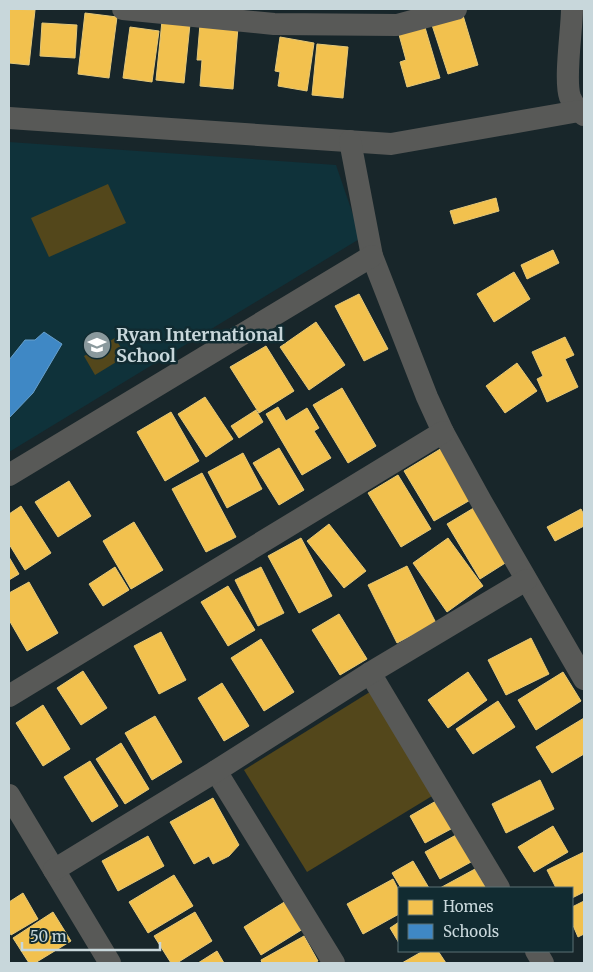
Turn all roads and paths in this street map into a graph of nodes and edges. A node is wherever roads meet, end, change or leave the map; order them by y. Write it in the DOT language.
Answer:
graph roads {
  1 [pos="126,9"];
  2 [pos="456,9"];
  3 [pos="572,9"];
  4 [pos="398,17"];
  5 [pos="581,113"];
  6 [pos="9,118"];
  7 [pos="350,142"];
  8 [pos="372,256"];
  9 [pos="443,432"];
  10 [pos="9,475"];
  11 [pos="526,580"];
  12 [pos="370,673"];
  13 [pos="584,679"];
  14 [pos="9,696"];
  15 [pos="216,771"];
  16 [pos="9,794"];
  17 [pos="54,870"];
  18 [pos="498,887"];
  19 [pos="537,952"];
  20 [pos="110,963"];
  21 [pos="334,963"];
  22 [pos="543,963"];
  1 -- 4 [label="street"];
  2 -- 4 [label="street"];
  3 -- 5 [label="street"];
  5 -- 7 [label="street"];
  6 -- 7 [label="street"];
  7 -- 8 [label="street"];
  8 -- 9 [label="street"];
  8 -- 10 [label="street"];
  9 -- 11 [label="street"];
  9 -- 14 [label="street"];
  11 -- 12 [label="street"];
  11 -- 13 [label="street"];
  12 -- 15 [label="street"];
  12 -- 18 [label="street"];
  15 -- 17 [label="street"];
  15 -- 21 [label="street"];
  16 -- 17 [label="street"];
  17 -- 20 [label="street"];
  19 -- 22 [label="street"];
}
